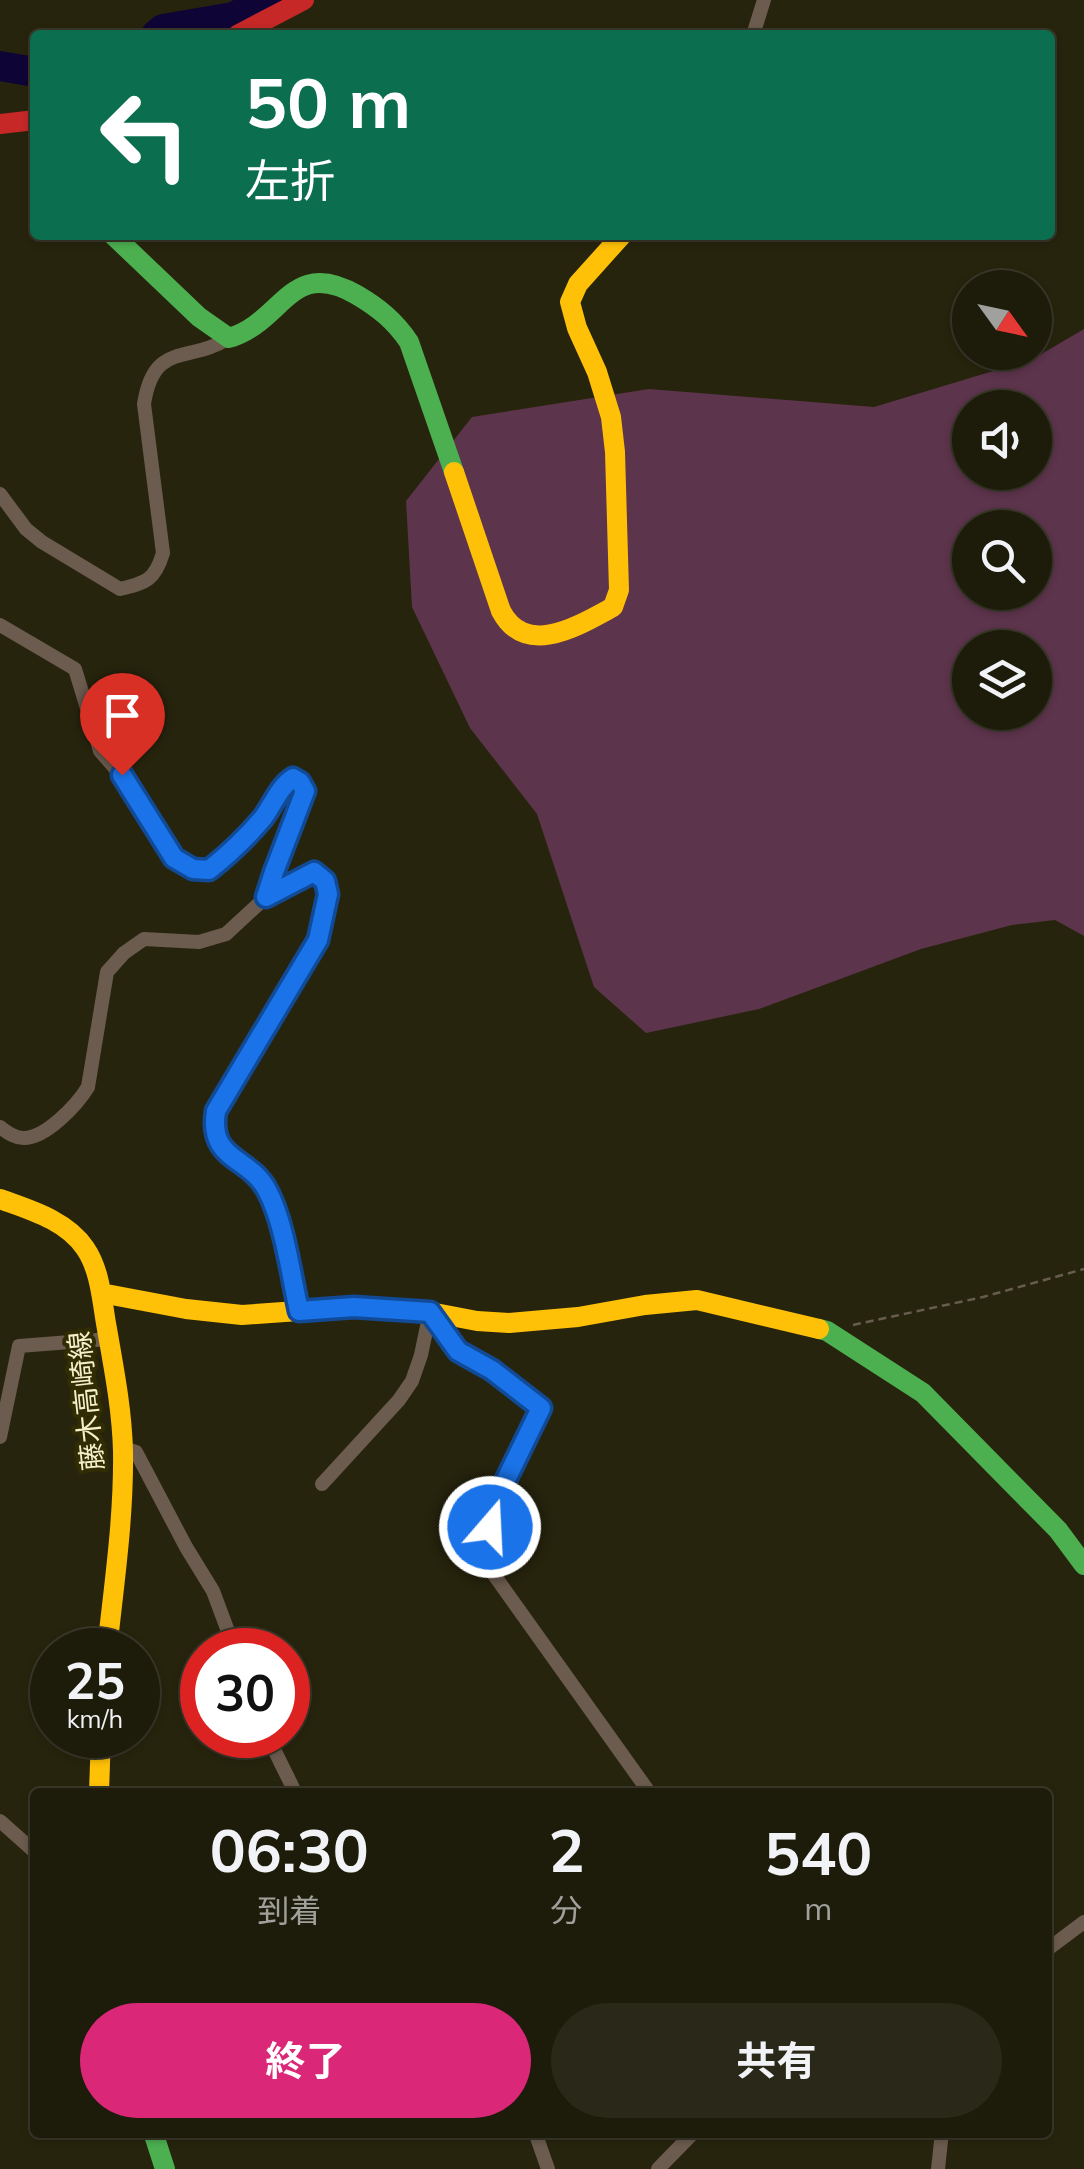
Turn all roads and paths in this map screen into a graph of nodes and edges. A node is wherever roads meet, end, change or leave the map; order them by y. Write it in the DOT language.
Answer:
graph roads {
  1 [pos="304,0"];
  2 [pos="764,0"];
  3 [pos="247,30"];
  4 [pos="755,30"];
  5 [pos="30,121"];
  6 [pos="0,124"];
  7 [pos="117,240"];
  8 [pos="618,240"];
  9 [pos="229,338"];
  10 [pos="0,494"];
  11 [pos="0,624"];
  12 [pos="266,897"];
  13 [pos="0,1128"];
  14 [pos="0,1199"];
  15 [pos="1084,1269"];
  16 [pos="101,1292"];
  17 [pos="299,1311"];
  18 [pos="430,1312"];
  19 [pos="827,1331"];
  20 [pos="108,1339"];
  21 [pos="0,1437"];
  22 [pos="122,1448"];
  23 [pos="322,1484"];
  24 [pos="1084,1565"];
  25 [pos="110,1628"];
  26 [pos="227,1628"];
  27 [pos="100,1758"];
  28 [pos="278,1758"];
  29 [pos="99,1788"];
  30 [pos="293,1788"];
  31 [pos="646,1788"];
  32 [pos="0,1821"];
  33 [pos="30,1848"];
  34 [pos="1084,1922"];
  35 [pos="1052,1946"];
  36 [pos="156,2138"];
  37 [pos="537,2138"];
  38 [pos="688,2138"];
  39 [pos="941,2138"];
  40 [pos="165,2169"];
  41 [pos="548,2169"];
  42 [pos="658,2169"];
  43 [pos="938,2169"];
  1 -- 3 [label="street"];
  2 -- 4 [label="street"];
  5 -- 6 [label="street"];
  7 -- 9 [label="street"];
  8 -- 9 [label="street"];
  9 -- 10 [label="street"];
  11 -- 12 [label="street"];
  12 -- 13 [label="street"];
  12 -- 17 [label="street"];
  14 -- 16 [label="street, 藤木高崎線"];
  15 -- 19 [label="path"];
  16 -- 17 [label="street"];
  16 -- 20 [label="street, 藤木高崎線"];
  17 -- 18 [label="street"];
  18 -- 19 [label="street"];
  18 -- 23 [label="street"];
  18 -- 31 [label="street"];
  19 -- 24 [label="street"];
  20 -- 21 [label="street"];
  20 -- 22 [label="street, 藤木高崎線"];
  22 -- 25 [label="street, 藤木高崎線"];
  22 -- 26 [label="street"];
  27 -- 29 [label="street"];
  28 -- 30 [label="street"];
  32 -- 33 [label="street"];
  34 -- 35 [label="street"];
  36 -- 40 [label="street"];
  37 -- 41 [label="street"];
  38 -- 42 [label="street"];
  39 -- 43 [label="street"];
}
